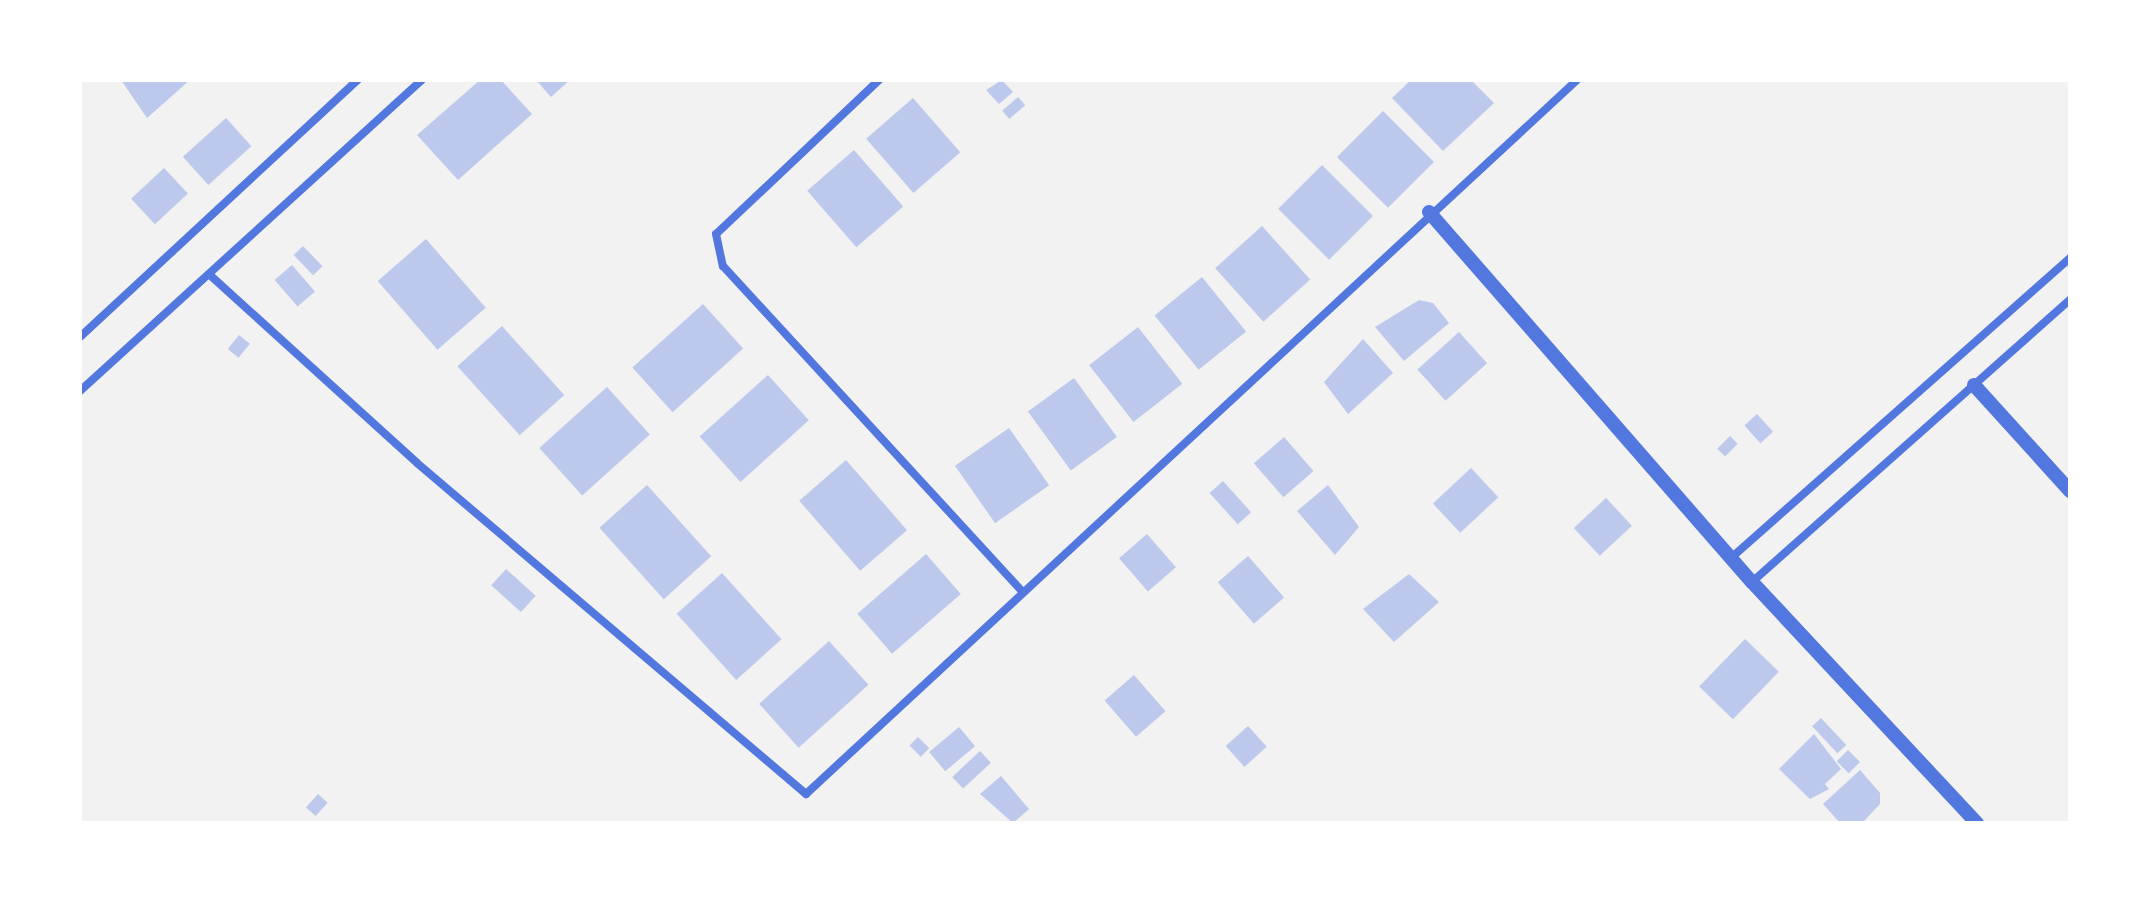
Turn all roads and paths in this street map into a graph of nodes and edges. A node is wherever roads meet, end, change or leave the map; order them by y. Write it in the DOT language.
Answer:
graph roads {
  1 [pos="358,80"];
  2 [pos="422,80"];
  3 [pos="879,80"];
  4 [pos="1577,80"];
  5 [pos="1429,212"];
  6 [pos="2070,258"];
  7 [pos="211,276"];
  8 [pos="2070,300"];
  9 [pos="80,337"];
  10 [pos="1974,385"];
  11 [pos="80,391"];
  12 [pos="2070,491"];
  13 [pos="1731,558"];
  14 [pos="1752,582"];
  15 [pos="1022,591"];
  16 [pos="1977,823"];
  1 -- 9 [label="street"];
  2 -- 7 [label="street"];
  3 -- 15 [label="street"];
  4 -- 5 [label="street"];
  5 -- 13 [label="street"];
  5 -- 15 [label="street"];
  6 -- 13 [label="street"];
  7 -- 11 [label="street"];
  7 -- 15 [label="street"];
  8 -- 10 [label="street"];
  10 -- 12 [label="street"];
  10 -- 14 [label="street"];
  13 -- 14 [label="street"];
  14 -- 16 [label="street"];
}
